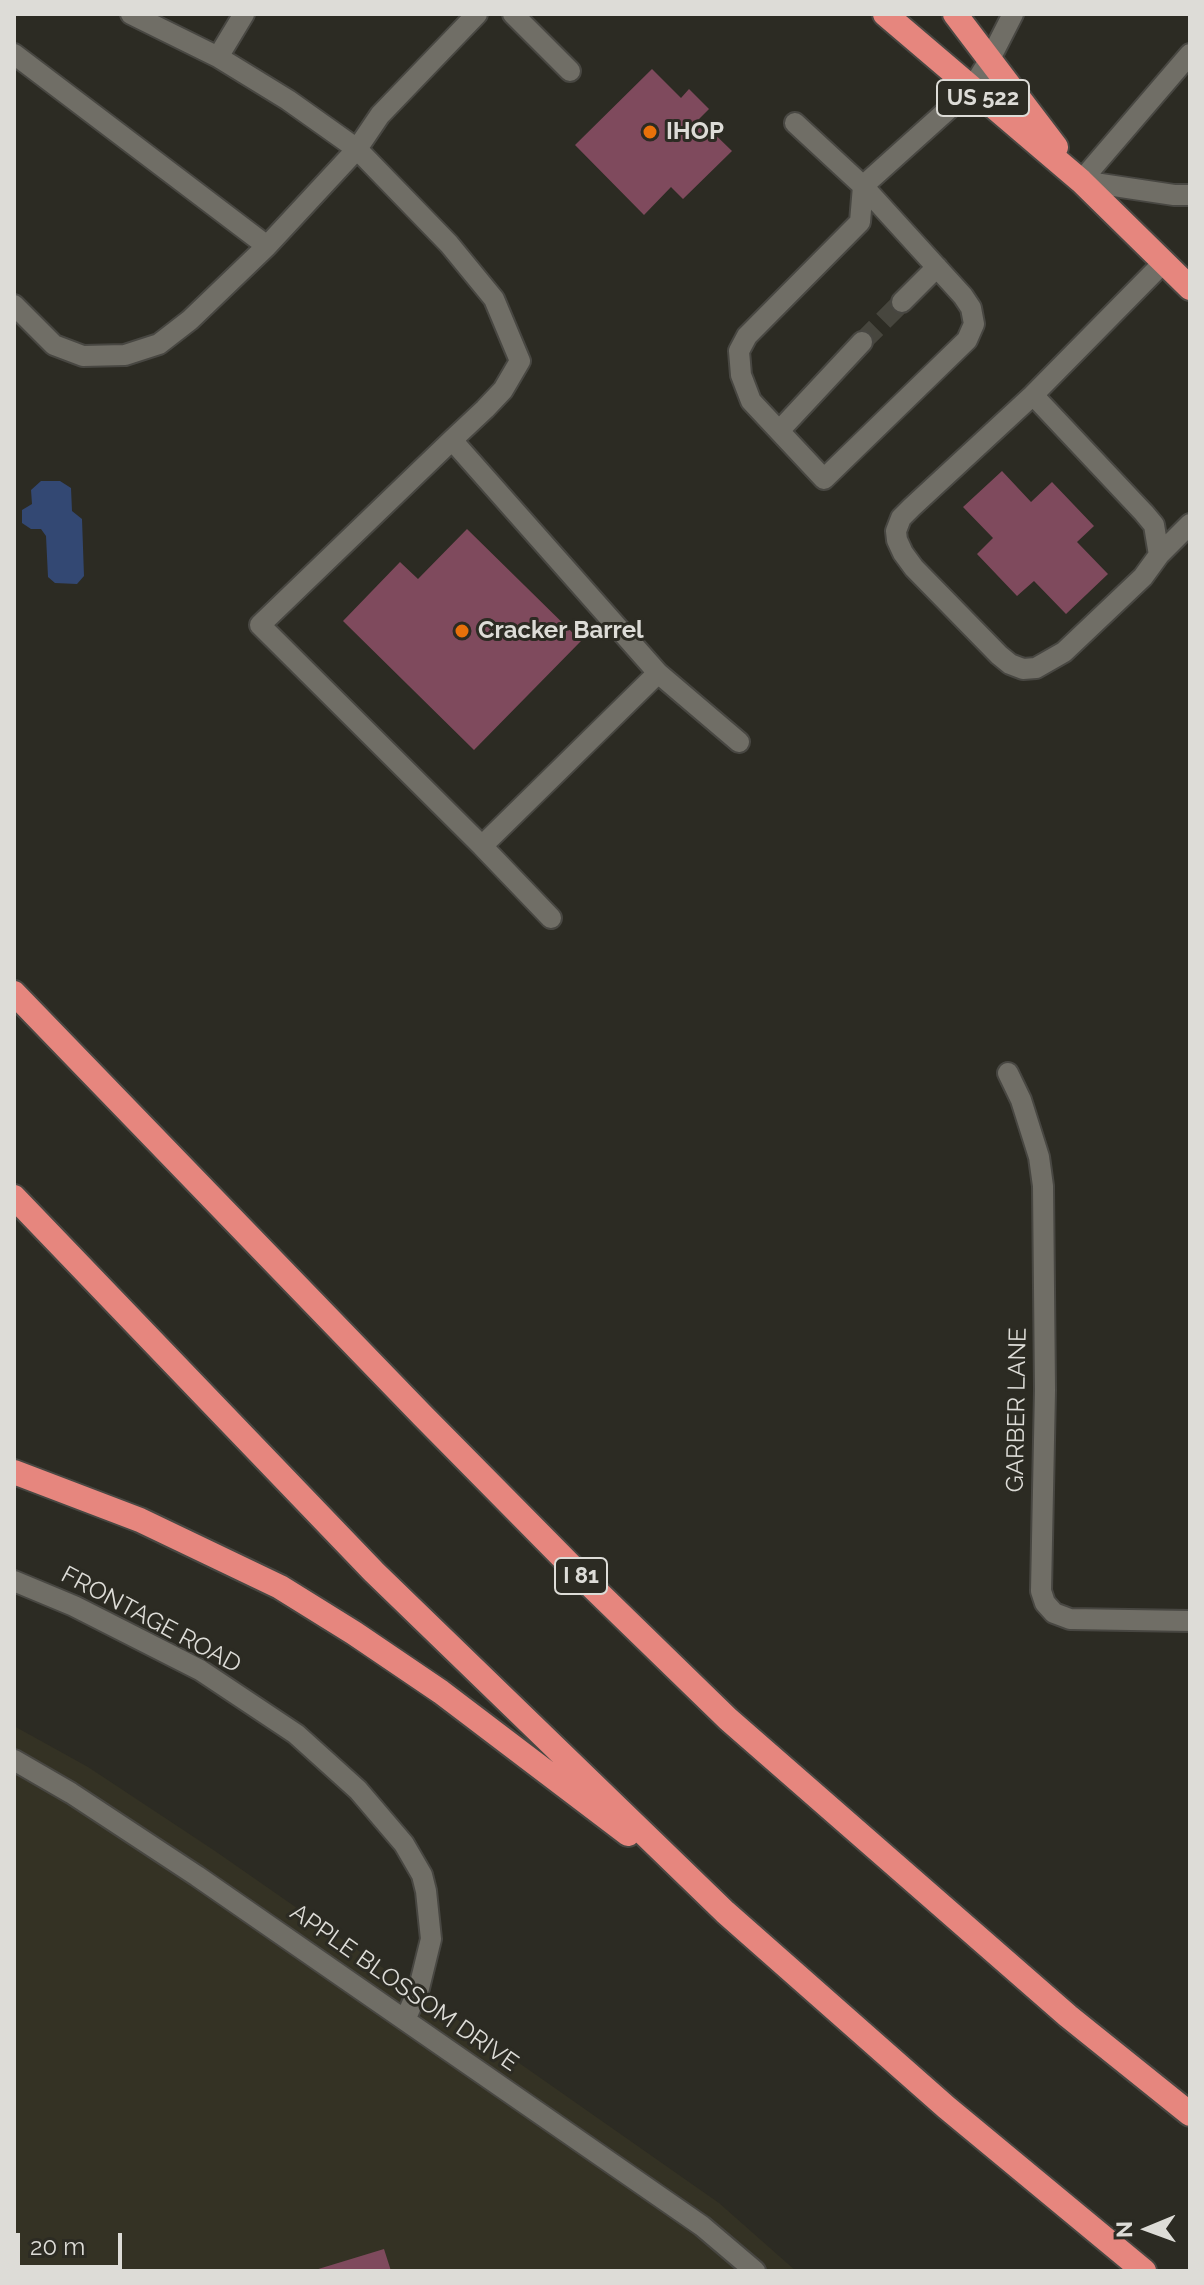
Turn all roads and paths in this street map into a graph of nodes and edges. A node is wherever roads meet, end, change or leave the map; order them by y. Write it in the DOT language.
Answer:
graph roads {
  1 [pos="131,14"];
  2 [pos="244,14"];
  3 [pos="477,14"];
  4 [pos="513,14"];
  5 [pos="885,14"];
  6 [pos="955,14"];
  7 [pos="1013,14"];
  8 [pos="14,54"];
  9 [pos="1190,54"];
  10 [pos="218,57"];
  11 [pos="990,59"];
  12 [pos="570,71"];
  13 [pos="972,88"];
  14 [pos="795,123"];
  15 [pos="357,149"];
  16 [pos="1081,181"];
  17 [pos="863,186"];
  18 [pos="1190,195"];
  19 [pos="267,246"];
  20 [pos="1164,262"];
  21 [pos="937,267"];
  22 [pos="1190,288"];
  23 [pos="902,302"];
  24 [pos="14,305"];
  25 [pos="862,342"];
  26 [pos="1033,395"];
  27 [pos="779,431"];
  28 [pos="452,440"];
  29 [pos="1190,524"];
  30 [pos="1159,555"];
  31 [pos="658,673"];
  32 [pos="739,742"];
  33 [pos="482,846"];
  34 [pos="551,918"];
  35 [pos="14,993"];
  36 [pos="1008,1073"];
  37 [pos="14,1197"];
  38 [pos="14,1472"];
  39 [pos="14,1581"];
  40 [pos="1190,1621"];
  41 [pos="14,1760"];
  42 [pos="725,1912"];
  43 [pos="405,2020"];
  44 [pos="1190,2114"];
  45 [pos="755,2271"];
  46 [pos="1144,2271"];
  1 -- 10 [label="street"];
  2 -- 10 [label="street"];
  3 -- 15 [label="street"];
  4 -- 12 [label="street"];
  5 -- 13 [label="highway, US 522"];
  6 -- 11 [label="highway, US 522"];
  7 -- 11 [label="street"];
  8 -- 19 [label="street"];
  9 -- 16 [label="street"];
  10 -- 15 [label="street"];
  11 -- 13 [label="street"];
  11 -- 16 [label="highway, US 522"];
  13 -- 16 [label="highway, US 522"];
  13 -- 17 [label="street"];
  14 -- 17 [label="street"];
  15 -- 19 [label="street"];
  15 -- 28 [label="street"];
  16 -- 18 [label="street"];
  16 -- 20 [label="highway, US 522"];
  17 -- 21 [label="street"];
  17 -- 27 [label="street"];
  19 -- 24 [label="street"];
  20 -- 22 [label="highway, US 522"];
  20 -- 26 [label="street"];
  21 -- 23 [label="street"];
  21 -- 27 [label="street"];
  25 -- 27 [label="street"];
  26 -- 30 [label="street"];
  26 -- 30 [label="street"];
  28 -- 31 [label="street"];
  28 -- 33 [label="street"];
  29 -- 30 [label="street"];
  31 -- 32 [label="street"];
  31 -- 33 [label="street"];
  33 -- 34 [label="street"];
  35 -- 44 [label="highway, I 81"];
  36 -- 40 [label="street, GARBER LANE"];
  37 -- 42 [label="highway"];
  38 -- 42 [label="highway"];
  39 -- 43 [label="street, FRONTAGE ROAD"];
  41 -- 43 [label="street, APPLE BLOSSOM DRIVE"];
  42 -- 46 [label="highway"];
  43 -- 45 [label="street, APPLE BLOSSOM DRIVE"];
}
